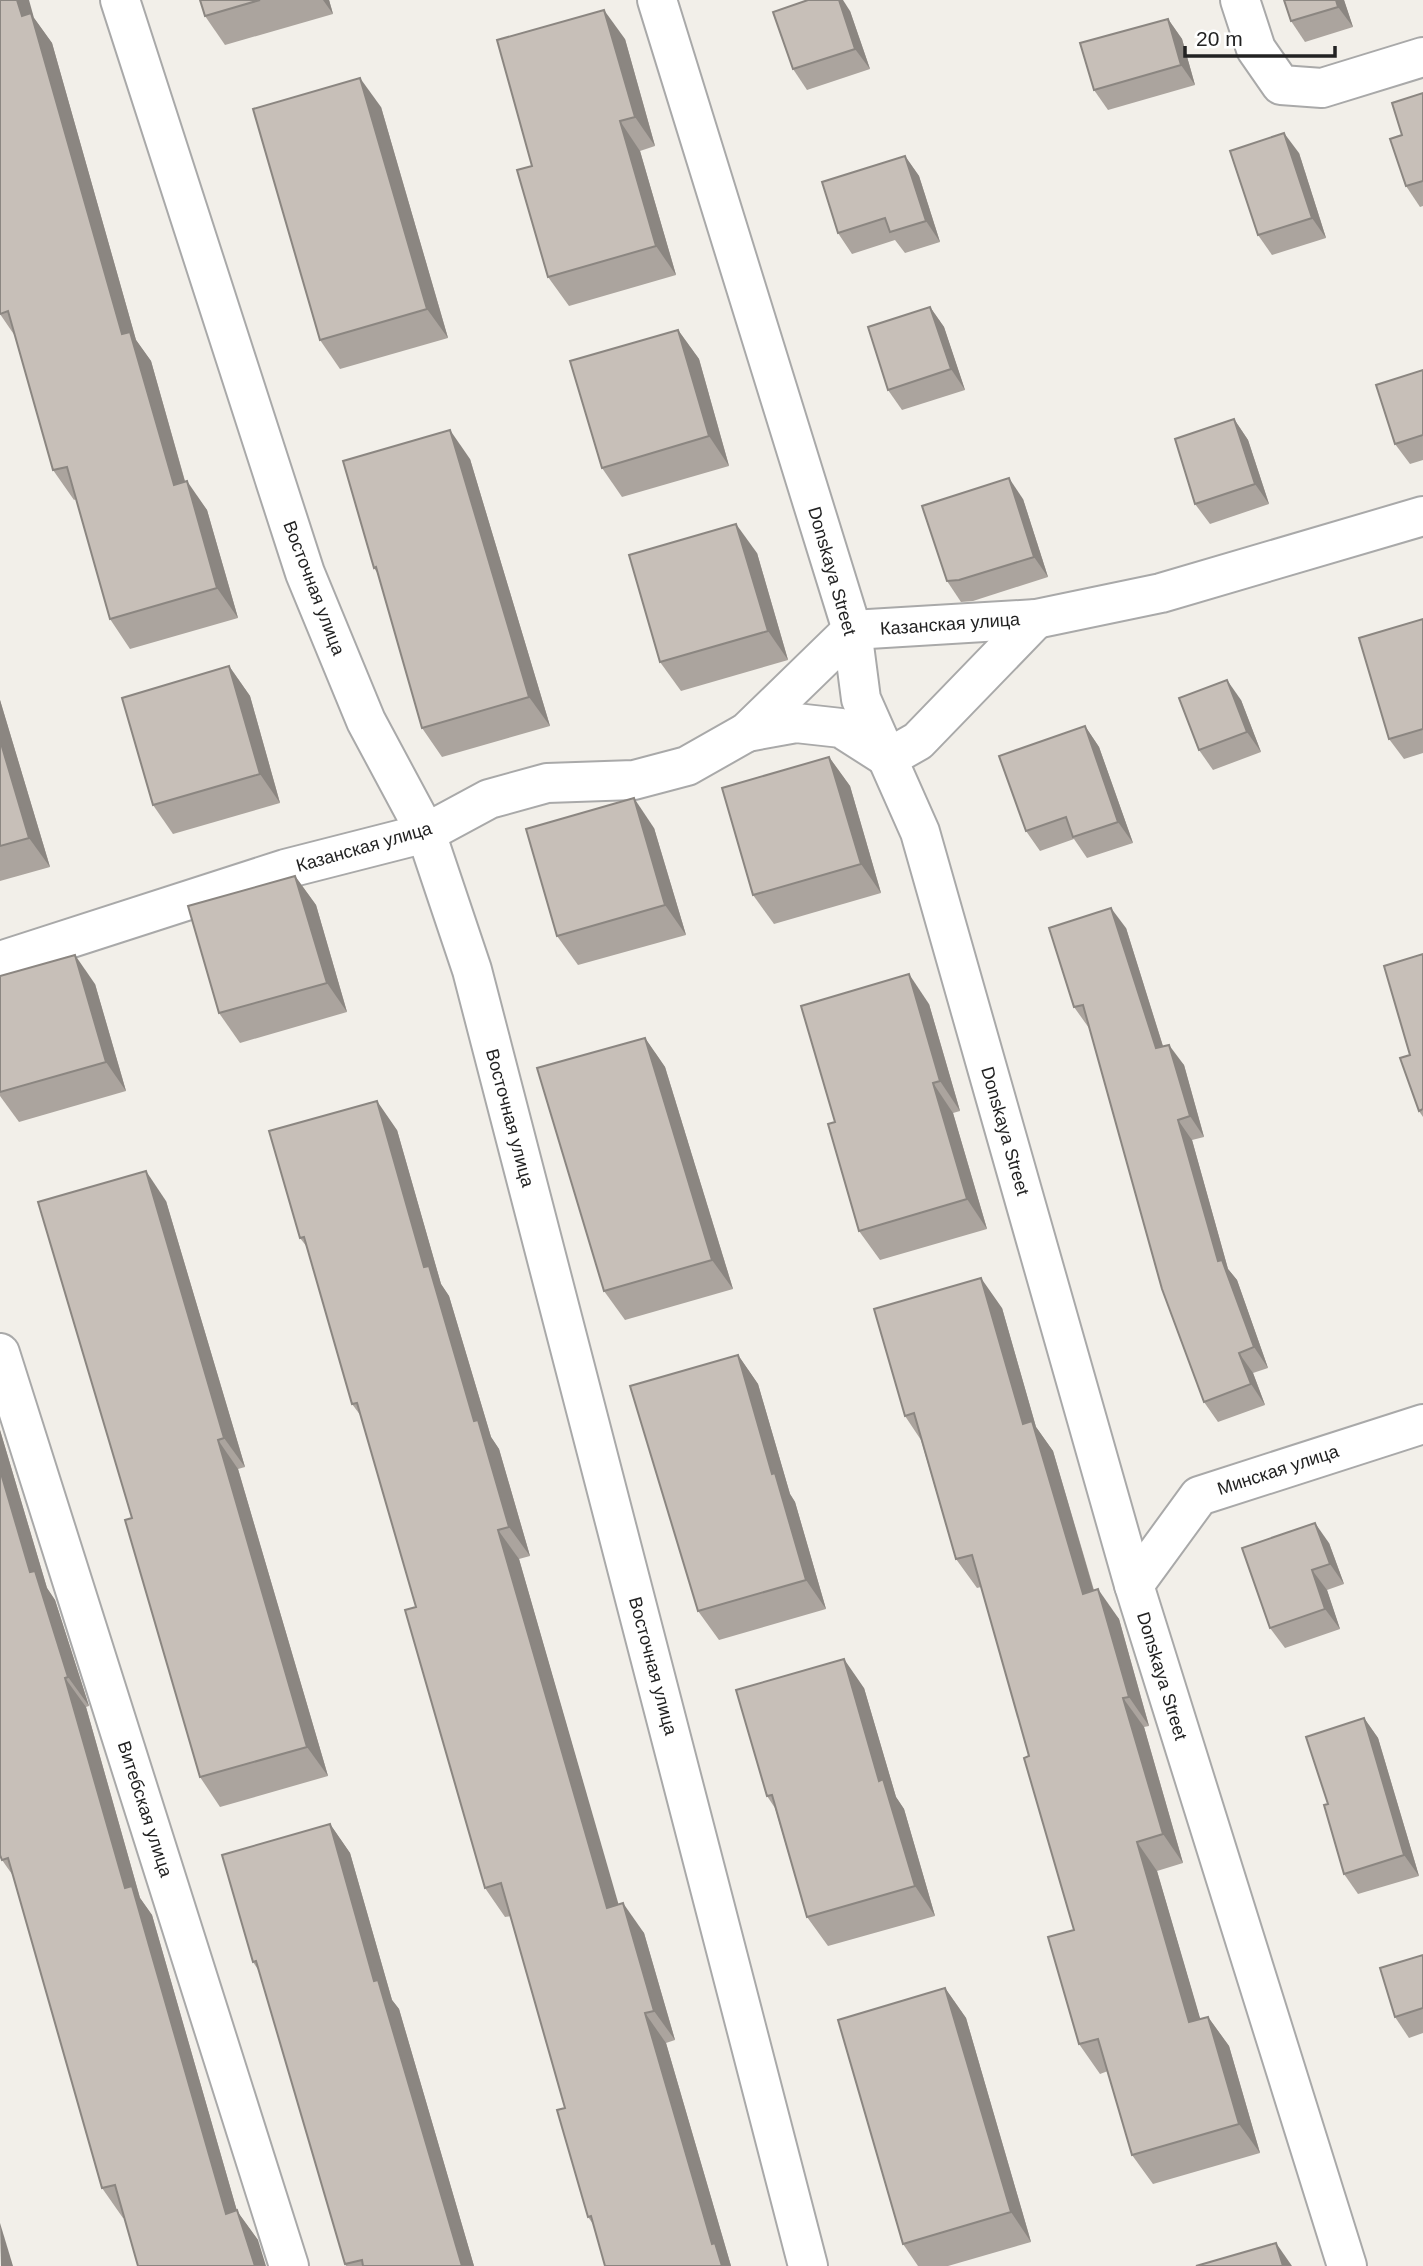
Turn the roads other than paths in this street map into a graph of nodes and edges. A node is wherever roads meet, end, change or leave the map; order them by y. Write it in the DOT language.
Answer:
graph roads {
  1 [pos="120,0"];
  2 [pos="657,0"];
  3 [pos="1240,0"];
  4 [pos="1423,57"];
  5 [pos="1423,516"];
  6 [pos="1036,619"];
  7 [pos="852,630"];
  8 [pos="747,732"];
  9 [pos="888,758"];
  10 [pos="426,833"];
  11 [pos="0,961"];
  12 [pos="0,1353"];
  13 [pos="1423,1424"];
  14 [pos="1134,1585"];
  15 [pos="289,2266"];
  16 [pos="808,2266"];
  17 [pos="1347,2266"];
  1 -- 10 [label="street, Восточная улица"];
  2 -- 7 [label="street, Donskaya Street"];
  3 -- 4 [label="street"];
  5 -- 6 [label="street, Казанская улица"];
  6 -- 7 [label="street, Казанская улица"];
  6 -- 9 [label="street"];
  7 -- 8 [label="street, Казанская улица"];
  7 -- 9 [label="street, Donskaya Street"];
  8 -- 9 [label="street"];
  8 -- 10 [label="street, Казанская улица"];
  9 -- 14 [label="street, Donskaya Street"];
  10 -- 11 [label="street, Казанская улица"];
  10 -- 16 [label="street, Восточная улица"];
  12 -- 15 [label="street, Витебская улица"];
  13 -- 14 [label="street, Минская улица"];
  14 -- 17 [label="street, Donskaya Street"];
}
